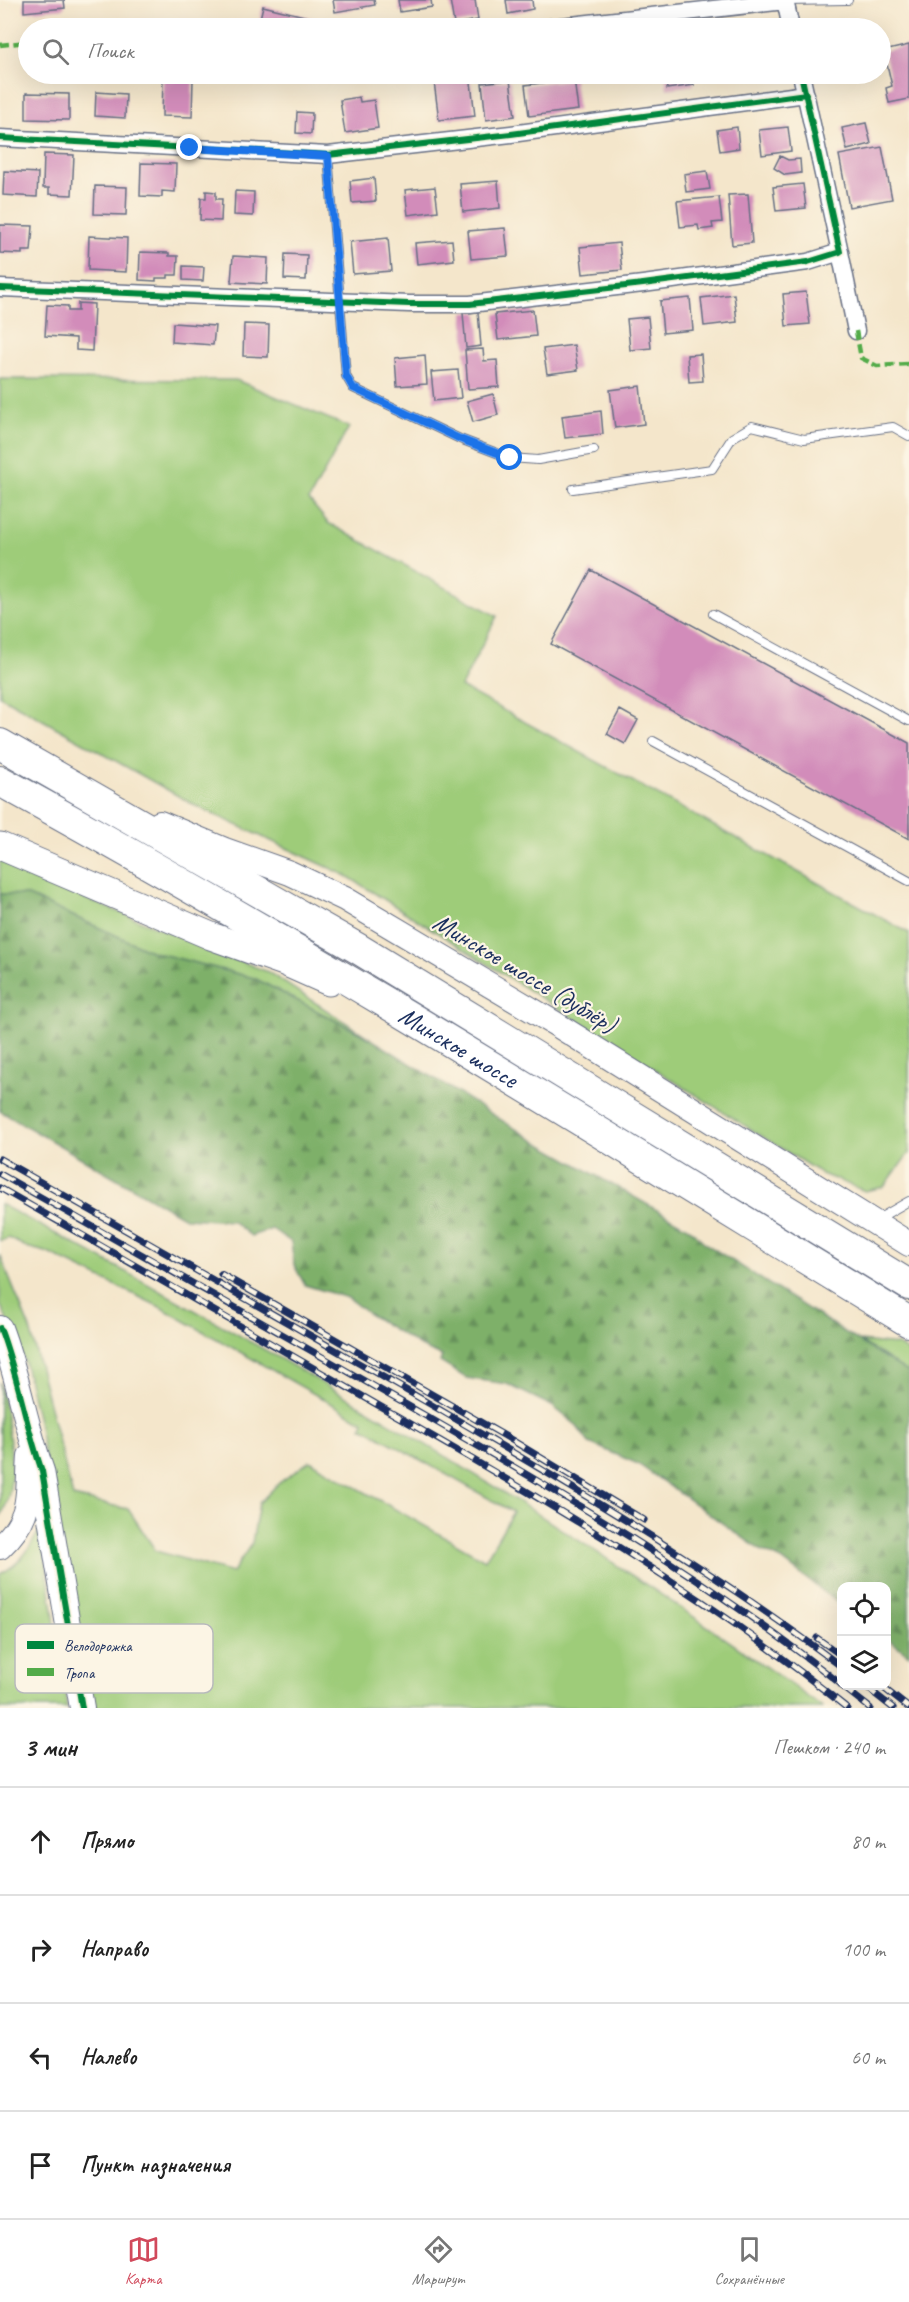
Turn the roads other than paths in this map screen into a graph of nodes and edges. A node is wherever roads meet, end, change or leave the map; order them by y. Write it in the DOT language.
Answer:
graph roads {
  1 [pos="785,0"];
  2 [pos="848,0"];
  3 [pos="630,18"];
  4 [pos="789,18"];
  5 [pos="804,84"];
  6 [pos="806,94"];
  7 [pos="0,138"];
  8 [pos="328,156"];
  9 [pos="840,252"];
  10 [pos="0,288"];
  11 [pos="340,301"];
  12 [pos="856,331"];
  13 [pos="909,436"];
  14 [pos="594,450"];
  15 [pos="573,489"];
  16 [pos="713,614"];
  17 [pos="909,721"];
  18 [pos="653,741"];
  19 [pos="0,744"];
  20 [pos="0,781"];
  21 [pos="89,793"];
  22 [pos="0,846"];
  23 [pos="909,881"];
  24 [pos="430,1029"];
  25 [pos="909,1201"];
  26 [pos="873,1222"];
  27 [pos="909,1244"];
  28 [pos="909,1286"];
  29 [pos="909,1322"];
  30 [pos="0,1328"];
  31 [pos="31,1439"];
  32 [pos="0,1547"];
  33 [pos="68,1624"];
  34 [pos="79,1693"];
  35 [pos="82,1708"];
  1 -- 2 [label="lane"];
  1 -- 3 [label="street"];
  1 -- 4 [label="street"];
  5 -- 6 [label="street"];
  6 -- 8 [label="street"];
  6 -- 9 [label="street"];
  7 -- 8 [label="street"];
  8 -- 11 [label="lane"];
  9 -- 11 [label="street"];
  9 -- 12 [label="street"];
  10 -- 11 [label="street"];
  11 -- 14 [label="lane"];
  13 -- 15 [label="lane"];
  16 -- 17 [label="lane"];
  18 -- 23 [label="lane"];
  19 -- 21 [label="highway, Минское шоссе"];
  20 -- 24 [label="highway, Минское шоссе"];
  21 -- 26 [label="main road, Минское шоссе (дублёр)"];
  21 -- 28 [label="highway, Минское шоссе"];
  22 -- 24 [label="main road"];
  24 -- 29 [label="highway, Минское шоссе"];
  25 -- 26 [label="lane"];
  26 -- 27 [label="main road, Минское шоссе (дублёр)"];
  30 -- 31 [label="main road"];
  31 -- 32 [label="main road"];
  31 -- 33 [label="main road"];
  34 -- 35 [label="main road"];
}
